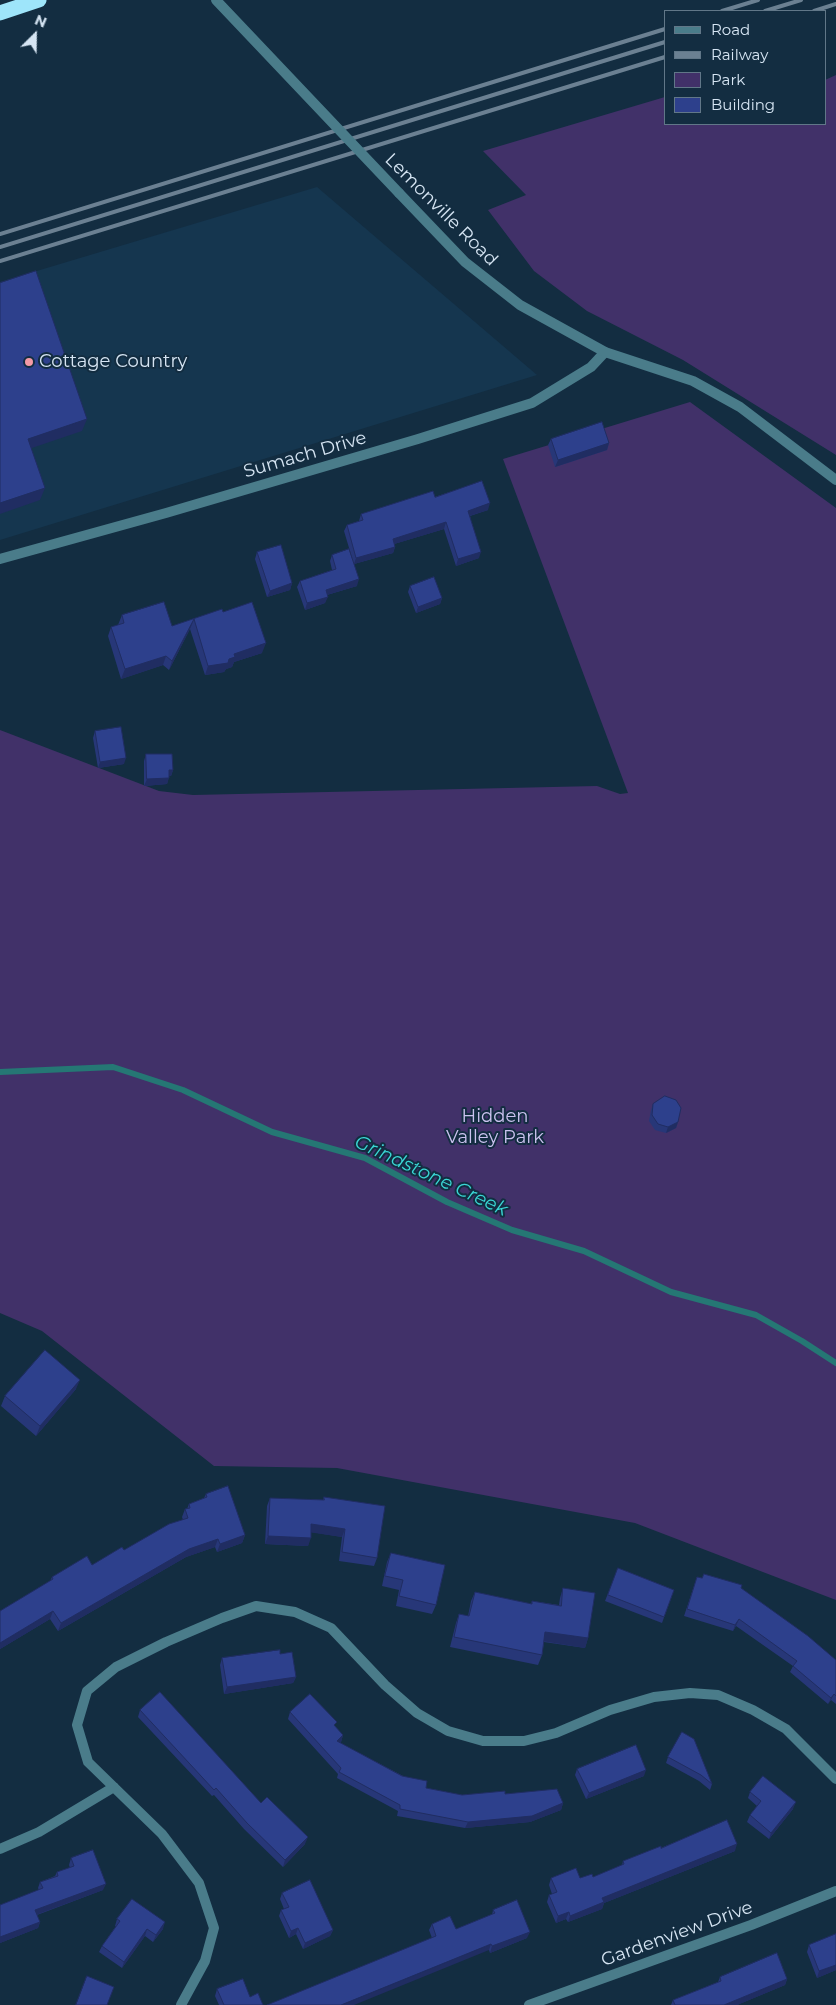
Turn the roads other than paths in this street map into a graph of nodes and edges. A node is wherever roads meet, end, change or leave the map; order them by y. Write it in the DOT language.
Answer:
graph roads {
  1 [pos="39,0"];
  2 [pos="216,0"];
  3 [pos="0,13"];
  4 [pos="605,352"];
  5 [pos="836,480"];
  6 [pos="0,560"];
  7 [pos="836,1779"];
  8 [pos="114,1787"];
  9 [pos="0,1849"];
  10 [pos="836,1890"];
  11 [pos="181,2005"];
  12 [pos="529,2005"];
  1 -- 3 [label="highway"];
  2 -- 4 [label="street, Lemonville Road, bridge"];
  4 -- 5 [label="street, Lemonville Road"];
  4 -- 6 [label="street, Sumach Drive"];
  7 -- 8 [label="street"];
  8 -- 9 [label="street"];
  8 -- 11 [label="street"];
  10 -- 12 [label="street, Gardenview Drive"];
}
